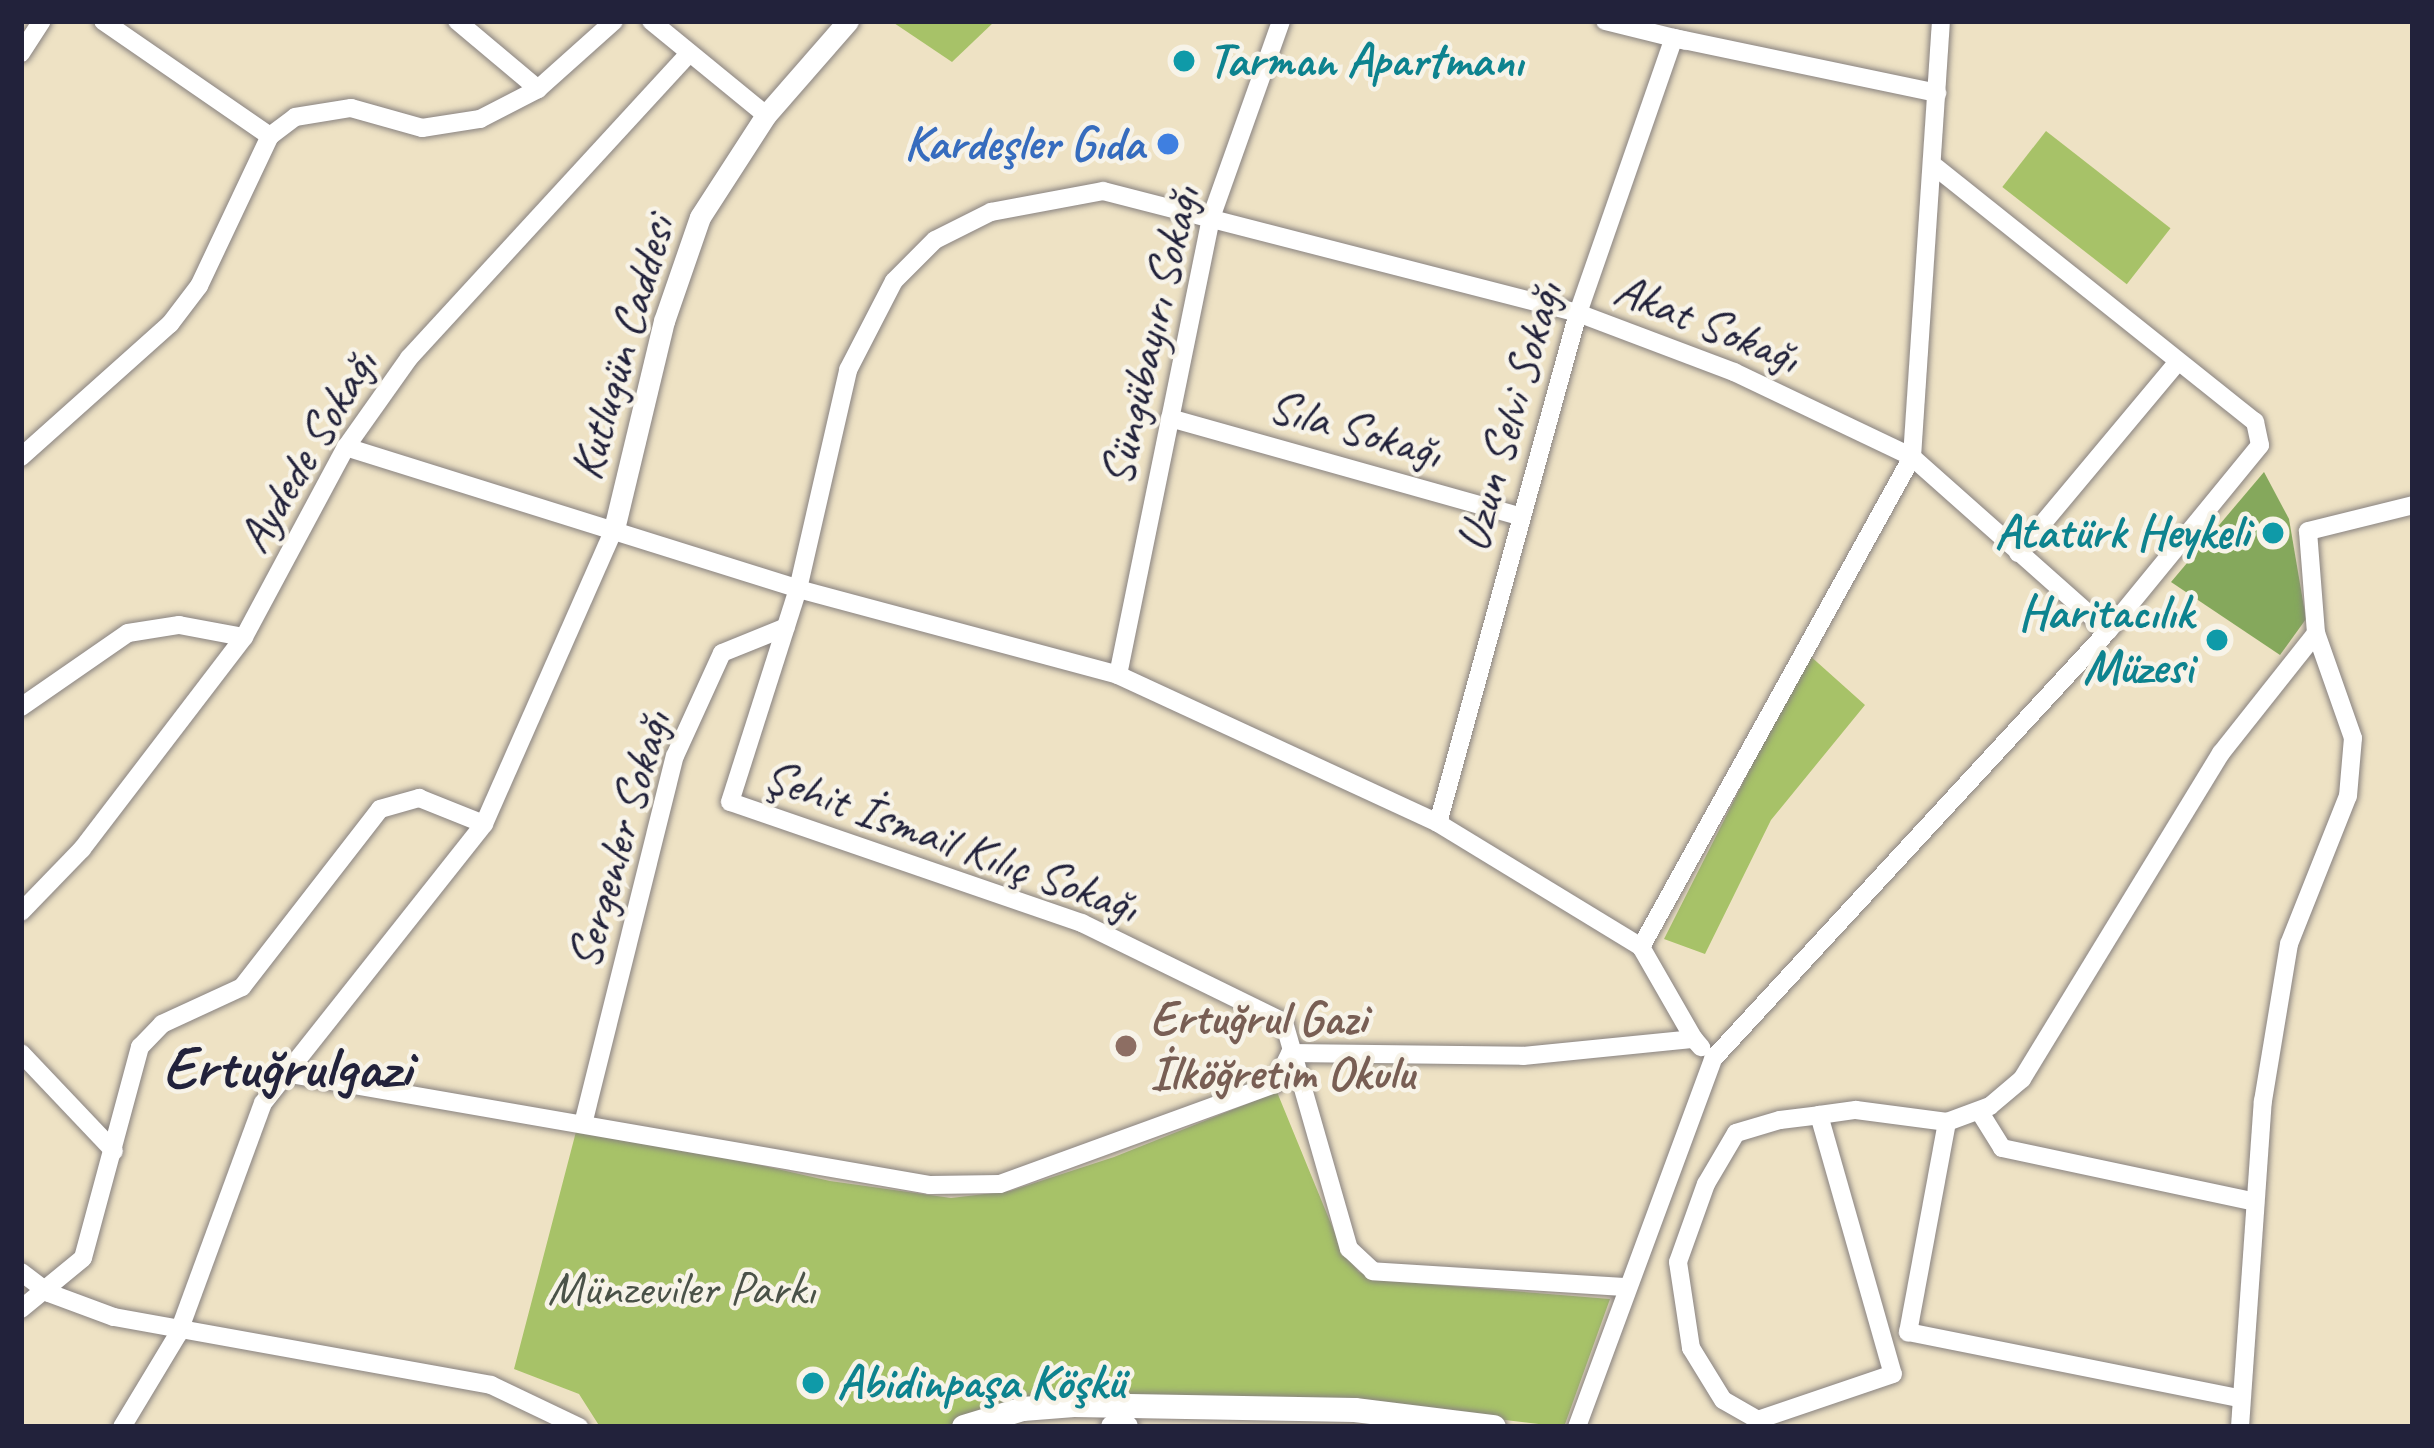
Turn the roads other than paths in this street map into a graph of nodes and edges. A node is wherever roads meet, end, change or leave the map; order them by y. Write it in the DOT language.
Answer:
graph roads {
  1 [pos="42,21"];
  2 [pos="103,21"];
  3 [pos="457,21"];
  4 [pos="614,21"];
  5 [pos="651,21"];
  6 [pos="848,21"];
  7 [pos="1281,21"];
  8 [pos="1605,21"];
  9 [pos="1941,21"];
  10 [pos="1674,38"];
  11 [pos="21,53"];
  12 [pos="689,53"];
  13 [pos="538,89"];
  14 [pos="1937,93"];
  15 [pos="766,116"];
  16 [pos="270,136"];
  17 [pos="1936,167"];
  18 [pos="1212,214"];
  19 [pos="1577,314"];
  20 [pos="2176,364"];
  21 [pos="1170,418"];
  22 [pos="346,447"];
  23 [pos="21,457"];
  24 [pos="1912,457"];
  25 [pos="2413,505"];
  26 [pos="1519,516"];
  27 [pos="614,529"];
  28 [pos="2018,554"];
  29 [pos="798,590"];
  30 [pos="786,627"];
  31 [pos="2108,631"];
  32 [pos="2316,633"];
  33 [pos="244,637"];
  34 [pos="1118,675"];
  35 [pos="21,706"];
  36 [pos="1438,823"];
  37 [pos="484,824"];
  38 [pos="21,911"];
  39 [pos="1641,947"];
  40 [pos="1694,1040"];
  41 [pos="21,1053"];
  42 [pos="1290,1053"];
  43 [pos="1713,1059"];
  44 [pos="290,1074"];
  45 [pos="1819,1114"];
  46 [pos="1981,1114"];
  47 [pos="584,1120"];
  48 [pos="1947,1122"];
  49 [pos="114,1151"];
  50 [pos="2255,1202"];
  51 [pos="21,1272"];
  52 [pos="1624,1287"];
  53 [pos="49,1293"];
  54 [pos="21,1310"];
  55 [pos="178,1334"];
  56 [pos="2239,1398"];
  57 [pos="122,1427"];
  58 [pos="578,1427"];
  59 [pos="964,1427"];
  60 [pos="1113,1427"];
  61 [pos="1126,1427"];
  62 [pos="1494,1427"];
  63 [pos="1577,1427"];
  64 [pos="2240,1427"];
  1 -- 11 [label="street"];
  2 -- 16 [label="street"];
  3 -- 13 [label="street"];
  4 -- 13 [label="street"];
  5 -- 12 [label="street"];
  6 -- 15 [label="street, Kutlugün Caddesi"];
  7 -- 18 [label="street, Süngübayırı Sokağı"];
  8 -- 10 [label="street"];
  9 -- 14 [label="street"];
  10 -- 14 [label="street"];
  10 -- 19 [label="street, Uzun Selvi Sokağı"];
  12 -- 15 [label="street"];
  12 -- 22 [label="street, Aydede Sokağı"];
  13 -- 16 [label="street"];
  14 -- 17 [label="street"];
  15 -- 27 [label="street, Kutlugün Caddesi"];
  16 -- 23 [label="street"];
  17 -- 20 [label="street"];
  17 -- 24 [label="street"];
  18 -- 19 [label="street, Akat Sokağı"];
  18 -- 21 [label="street, Süngübayırı Sokağı"];
  18 -- 29 [label="street, Akat Sokağı"];
  19 -- 24 [label="street, Akat Sokağı"];
  19 -- 26 [label="street, Uzun Selvi Sokağı"];
  20 -- 28 [label="street"];
  20 -- 31 [label="street"];
  21 -- 26 [label="street, Sıla Sokağı"];
  21 -- 34 [label="street, Süngübayırı Sokağı"];
  22 -- 27 [label="street"];
  22 -- 33 [label="street, Aydede Sokağı"];
  24 -- 28 [label="street, Akat Sokağı"];
  24 -- 39 [label="street"];
  25 -- 32 [label="street"];
  26 -- 36 [label="street, Uzun Selvi Sokağı"];
  27 -- 29 [label="street"];
  27 -- 37 [label="street"];
  28 -- 31 [label="street, Akat Sokağı"];
  29 -- 30 [label="street, Şehit İsmail Kılıç Sokağı"];
  29 -- 34 [label="street"];
  30 -- 42 [label="street, Şehit İsmail Kılıç Sokağı"];
  30 -- 47 [label="street, Sergenler Sokağı"];
  31 -- 43 [label="street"];
  32 -- 46 [label="street"];
  32 -- 50 [label="street"];
  33 -- 35 [label="street"];
  33 -- 38 [label="street, Aydede Sokağı"];
  34 -- 36 [label="street"];
  36 -- 39 [label="street"];
  37 -- 44 [label="street"];
  37 -- 49 [label="street"];
  39 -- 40 [label="street"];
  40 -- 42 [label="street"];
  40 -- 43 [label="street"];
  41 -- 49 [label="street"];
  42 -- 47 [label="street"];
  42 -- 52 [label="street, Şehit İsmail Kılıç Sokağı"];
  43 -- 52 [label="street"];
  44 -- 47 [label="street"];
  44 -- 55 [label="street"];
  45 -- 45 [label="street"];
  45 -- 48 [label="street"];
  46 -- 48 [label="street"];
  46 -- 50 [label="street"];
  48 -- 56 [label="street"];
  49 -- 53 [label="street"];
  50 -- 56 [label="street"];
  51 -- 53 [label="street"];
  52 -- 63 [label="street"];
  53 -- 54 [label="street"];
  53 -- 55 [label="street"];
  55 -- 57 [label="street"];
  55 -- 58 [label="street"];
  56 -- 64 [label="street"];
  59 -- 62 [label="main road"];
  60 -- 61 [label="main road"];
}
